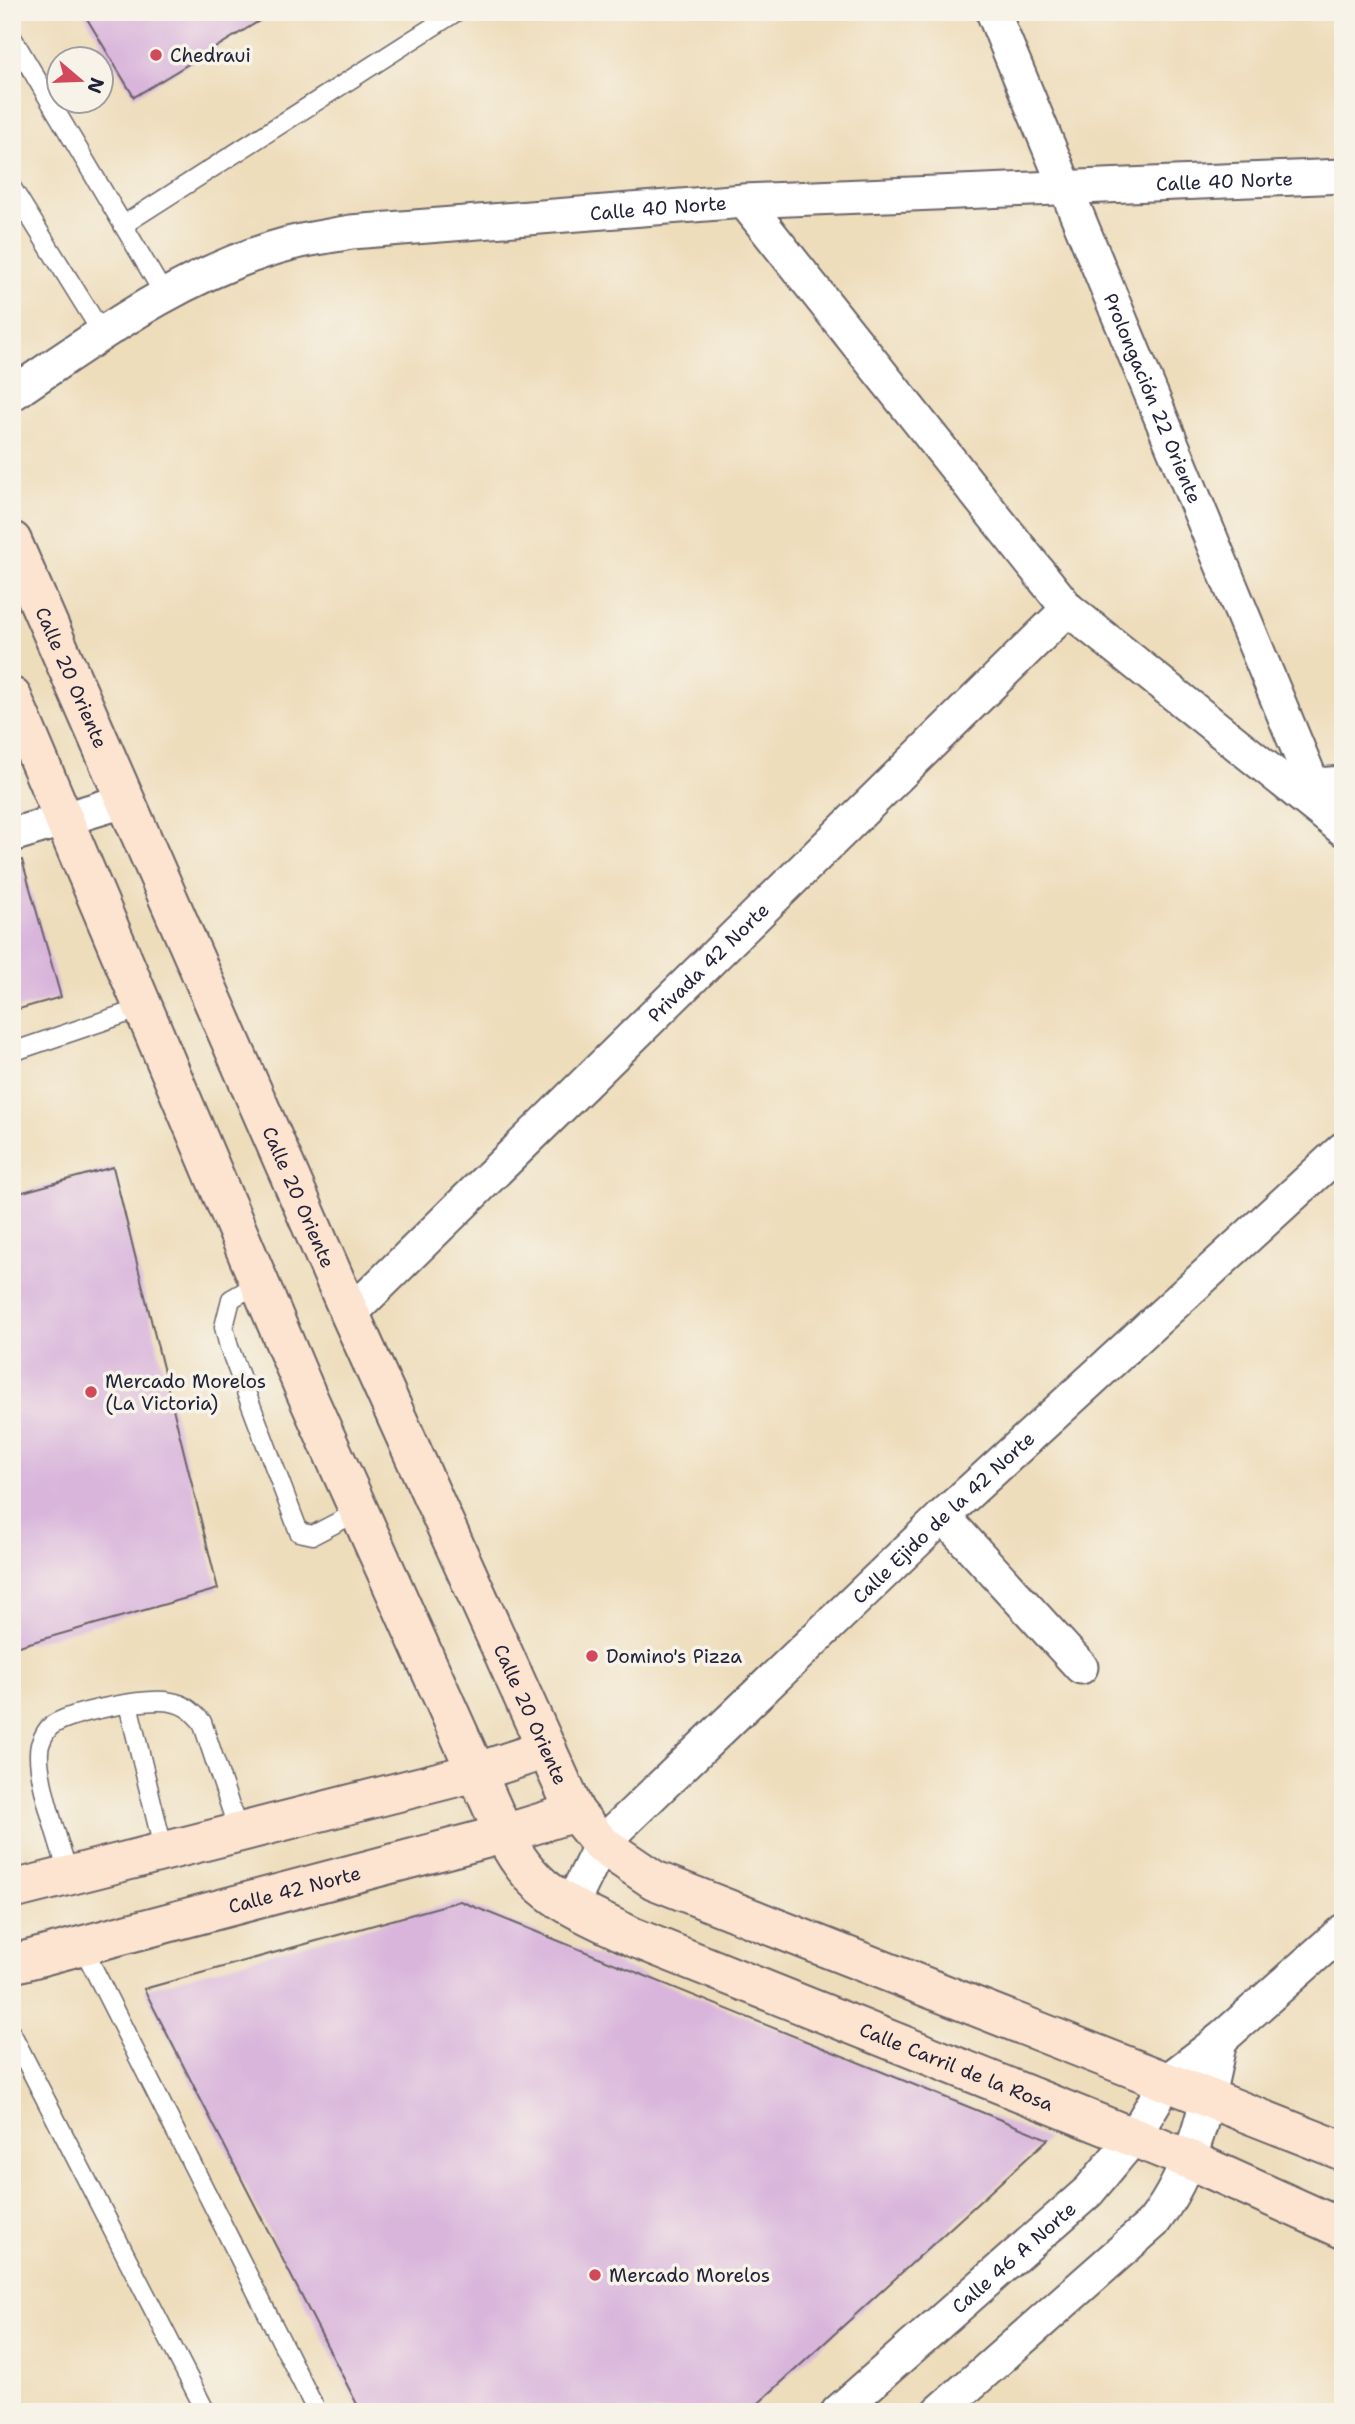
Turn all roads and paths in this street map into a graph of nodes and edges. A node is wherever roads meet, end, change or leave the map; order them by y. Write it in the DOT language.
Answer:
graph roads {
  1 [pos="456,12"];
  2 [pos="993,12"];
  3 [pos="12,37"];
  4 [pos="1343,176"];
  5 [pos="1065,186"];
  6 [pos="12,188"];
  7 [pos="744,201"];
  8 [pos="123,225"];
  9 [pos="165,296"];
  10 [pos="102,333"];
  11 [pos="12,394"];
  12 [pos="12,541"];
  13 [pos="1068,609"];
  14 [pos="12,697"];
  15 [pos="1316,785"];
  16 [pos="124,801"];
  17 [pos="64,820"];
  18 [pos="1343,828"];
  19 [pos="12,835"];
  20 [pos="142,1008"];
  21 [pos="12,1052"];
  22 [pos="1343,1149"];
  23 [pos="259,1283"];
  24 [pos="350,1314"];
  25 [pos="359,1511"];
  26 [pos="943,1516"];
  27 [pos="1081,1667"];
  28 [pos="128,1704"];
  29 [pos="547,1749"];
  30 [pos="477,1772"];
  31 [pos="575,1812"];
  32 [pos="239,1833"];
  33 [pos="503,1834"];
  34 [pos="600,1844"];
  35 [pos="164,1852"];
  36 [pos="69,1876"];
  37 [pos="12,1890"];
  38 [pos="571,1906"];
  39 [pos="1343,1931"];
  40 [pos="82,1946"];
  41 [pos="12,1964"];
  42 [pos="12,2034"];
  43 [pos="1220,2040"];
  44 [pos="1167,2081"];
  45 [pos="1209,2097"];
  46 [pos="1133,2138"];
  47 [pos="1343,2151"];
  48 [pos="1189,2160"];
  49 [pos="1343,2229"];
  50 [pos="205,2412"];
  51 [pos="317,2412"];
  52 [pos="838,2412"];
  53 [pos="939,2412"];
  1 -- 8 [label="lane"];
  2 -- 5 [label="street, Prolongación 22 Oriente"];
  3 -- 8 [label="lane"];
  4 -- 5 [label="street, Calle 40 Norte"];
  5 -- 7 [label="street, Calle 40 Norte"];
  5 -- 15 [label="street, Prolongación 22 Oriente"];
  6 -- 10 [label="lane"];
  7 -- 9 [label="street, Calle 40 Norte"];
  7 -- 13 [label="street"];
  8 -- 9 [label="lane"];
  9 -- 10 [label="street, Calle 40 Norte"];
  10 -- 11 [label="street, Calle 40 Norte"];
  12 -- 16 [label="main road, Calle 20 Oriente"];
  13 -- 15 [label="street"];
  13 -- 24 [label="street, Privada 42 Norte"];
  14 -- 17 [label="main road"];
  15 -- 18 [label="street, Prolongación 22 Oriente"];
  16 -- 17 [label="street"];
  16 -- 24 [label="main road, Calle 20 Oriente"];
  17 -- 19 [label="street"];
  17 -- 20 [label="main road"];
  20 -- 21 [label="lane"];
  20 -- 23 [label="main road"];
  22 -- 26 [label="street, Calle Ejido de la 42 Norte"];
  23 -- 25 [label="main road"];
  23 -- 25 [label="lane"];
  24 -- 29 [label="main road, Calle 20 Oriente"];
  25 -- 30 [label="main road"];
  26 -- 27 [label="street"];
  26 -- 34 [label="street, Calle Ejido de la 42 Norte"];
  28 -- 32 [label="lane"];
  28 -- 35 [label="lane"];
  28 -- 36 [label="lane"];
  29 -- 30 [label="main road"];
  29 -- 31 [label="main road, Calle 20 Oriente"];
  30 -- 32 [label="main road"];
  30 -- 33 [label="main road"];
  31 -- 33 [label="main road, Calle 42 Norte"];
  31 -- 34 [label="main road, Calle 20 Oriente"];
  32 -- 35 [label="main road"];
  33 -- 38 [label="main road"];
  33 -- 40 [label="main road, Calle 42 Norte"];
  34 -- 38 [label="street, Calle Ejido de la 42 Norte"];
  34 -- 44 [label="main road"];
  35 -- 36 [label="main road"];
  36 -- 37 [label="main road"];
  38 -- 46 [label="main road, Calle Carril de la Rosa"];
  39 -- 43 [label="street"];
  40 -- 41 [label="main road, Calle 42 Norte"];
  40 -- 51 [label="lane"];
  42 -- 50 [label="lane"];
  43 -- 44 [label="street"];
  43 -- 45 [label="street"];
  44 -- 45 [label="main road"];
  44 -- 46 [label="street, Calle 46 A Norte"];
  45 -- 47 [label="main road"];
  45 -- 48 [label="street"];
  46 -- 48 [label="main road, Calle Carril de la Rosa"];
  46 -- 52 [label="street, Calle 46 A Norte"];
  48 -- 49 [label="main road, Calle Carril de la Rosa"];
  48 -- 53 [label="street"];
}
